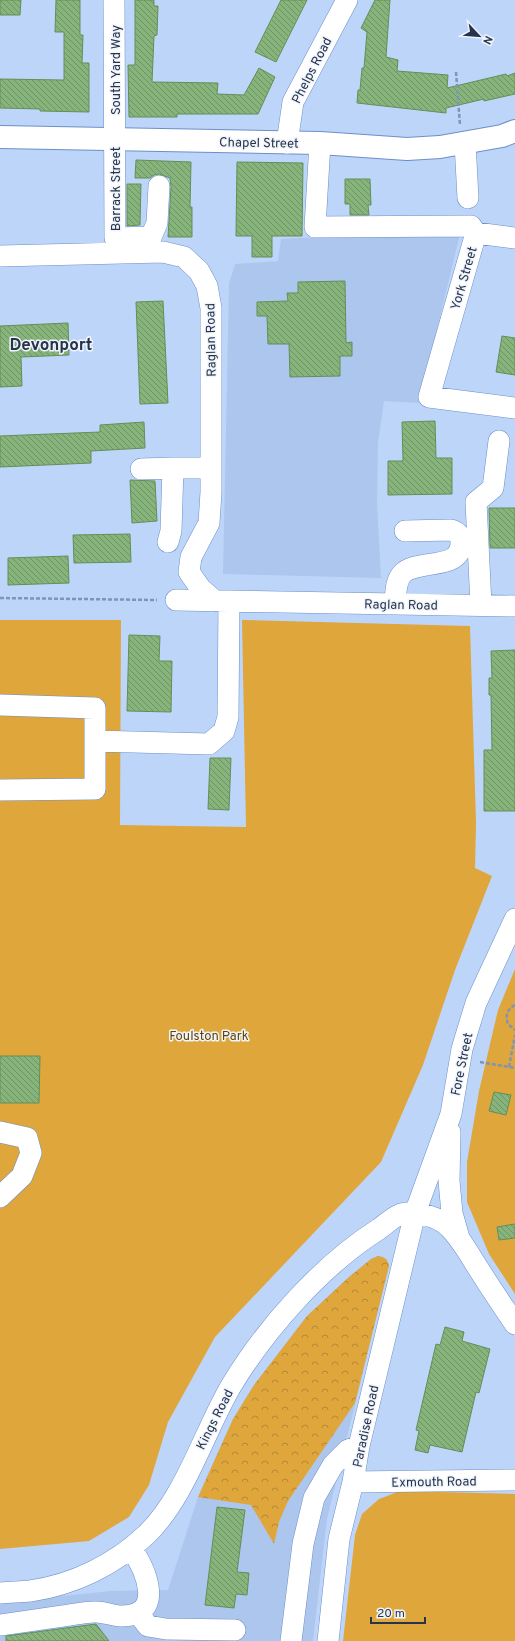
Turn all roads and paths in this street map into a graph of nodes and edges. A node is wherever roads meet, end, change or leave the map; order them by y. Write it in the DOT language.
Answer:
graph roads {
  1 [pos="114,0"];
  2 [pos="347,0"];
  3 [pos="456,72"];
  4 [pos="515,131"];
  5 [pos="0,137"];
  6 [pos="116,140"];
  7 [pos="287,143"];
  8 [pos="320,143"];
  9 [pos="463,143"];
  10 [pos="159,186"];
  11 [pos="468,198"];
  12 [pos="476,233"];
  13 [pos="515,238"];
  14 [pos="0,256"];
  15 [pos="515,408"];
  16 [pos="499,441"];
  17 [pos="173,468"];
  18 [pos="211,468"];
  19 [pos="141,469"];
  20 [pos="405,532"];
  21 [pos="168,542"];
  22 [pos="0,598"];
  23 [pos="176,600"];
  24 [pos="222,601"];
  25 [pos="395,604"];
  26 [pos="481,605"];
  27 [pos="515,606"];
  28 [pos="0,705"];
  29 [pos="95,741"];
  30 [pos="0,790"];
  31 [pos="515,919"];
  32 [pos="515,1005"];
  33 [pos="515,1030"];
  34 [pos="515,1035"];
  35 [pos="459,1059"];
  36 [pos="509,1067"];
  37 [pos="515,1068"];
  38 [pos="451,1114"];
  39 [pos="0,1132"];
  40 [pos="0,1197"];
  41 [pos="415,1213"];
  42 [pos="460,1240"];
  43 [pos="515,1324"];
  44 [pos="359,1446"];
  45 [pos="515,1480"];
  46 [pos="353,1482"];
  47 [pos="131,1548"];
  48 [pos="0,1593"];
  49 [pos="138,1613"];
  50 [pos="0,1625"];
  51 [pos="235,1630"];
  52 [pos="291,1641"];
  53 [pos="328,1641"];
  1 -- 6 [label="street, South Yard Way"];
  2 -- 7 [label="street, Phelps Road"];
  3 -- 9 [label="path"];
  4 -- 9 [label="main road, Chapel Street"];
  5 -- 6 [label="main road, Chapel Street"];
  6 -- 7 [label="main road, Chapel Street"];
  6 -- 10 [label="street, Barrack Street"];
  7 -- 8 [label="main road, Chapel Street"];
  8 -- 9 [label="main road, Chapel Street"];
  8 -- 12 [label="street, York Street"];
  9 -- 11 [label="street"];
  12 -- 13 [label="street"];
  12 -- 15 [label="street, York Street"];
  14 -- 18 [label="street, Raglan Road"];
  16 -- 26 [label="street"];
  17 -- 18 [label="street"];
  17 -- 19 [label="street"];
  17 -- 21 [label="street"];
  18 -- 24 [label="street, Raglan Road"];
  20 -- 25 [label="street"];
  22 -- 23 [label="path"];
  23 -- 24 [label="street, Raglan Road"];
  24 -- 25 [label="street, Raglan Road"];
  24 -- 29 [label="street"];
  25 -- 26 [label="street, Raglan Road"];
  26 -- 27 [label="street, Raglan Road"];
  28 -- 29 [label="street"];
  29 -- 30 [label="street"];
  31 -- 35 [label="street, Fore Street"];
  32 -- 33 [label="path"];
  34 -- 36 [label="path"];
  35 -- 36 [label="path"];
  35 -- 38 [label="street, Fore Street"];
  36 -- 37 [label="path"];
  38 -- 41 [label="street, Fore Street"];
  38 -- 42 [label="street"];
  39 -- 40 [label="street"];
  41 -- 42 [label="street"];
  41 -- 44 [label="street, Paradise Road"];
  41 -- 47 [label="street, Kings Road"];
  42 -- 43 [label="street"];
  44 -- 46 [label="street, Paradise Road"];
  44 -- 52 [label="street"];
  45 -- 46 [label="street, Exmouth Road"];
  46 -- 53 [label="street, Paradise Road"];
  47 -- 48 [label="street, Kings Road"];
  47 -- 49 [label="street"];
  49 -- 50 [label="street"];
  49 -- 51 [label="street"];
}
